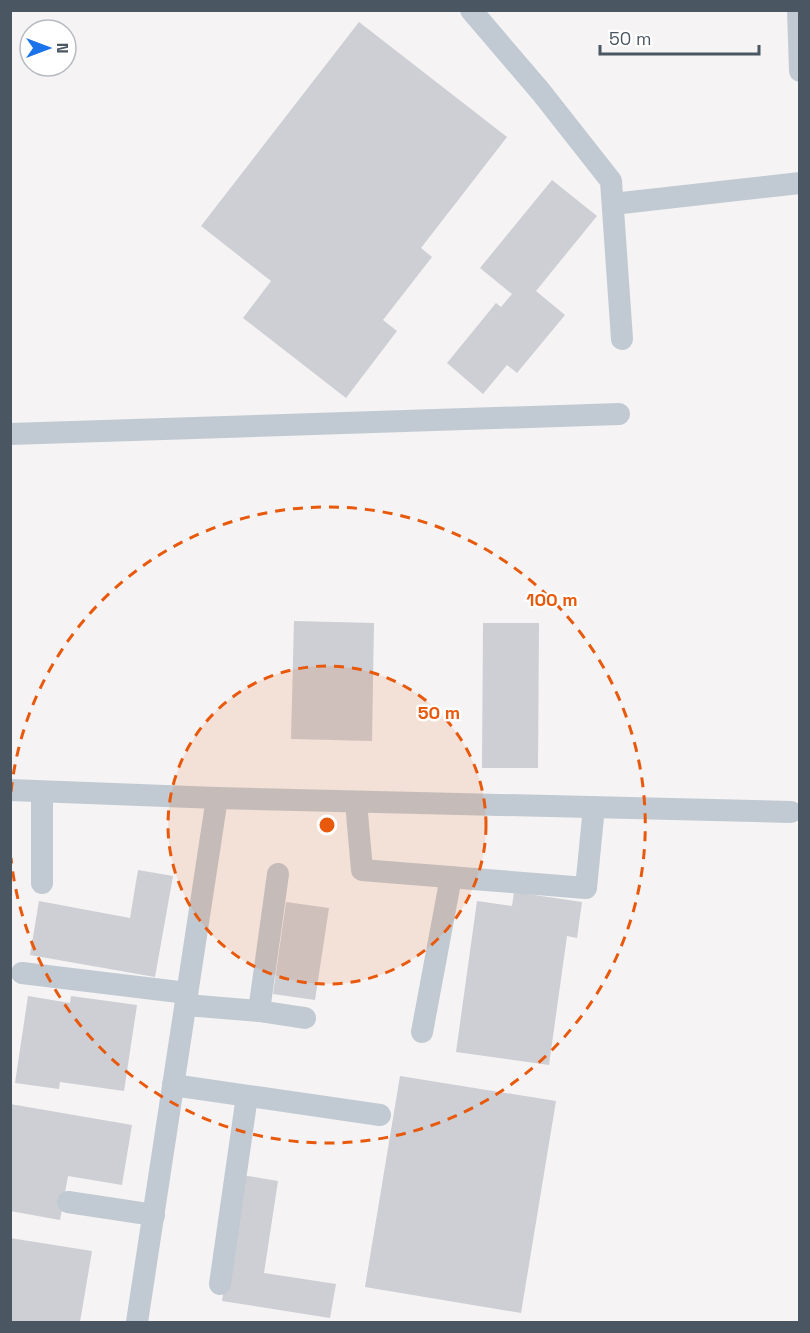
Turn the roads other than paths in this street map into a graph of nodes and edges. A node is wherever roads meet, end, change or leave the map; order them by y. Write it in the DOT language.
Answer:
graph roads {
  1 [pos="471,10"];
  2 [pos="798,10"];
  3 [pos="800,71"];
  4 [pos="800,183"];
  5 [pos="612,204"];
  6 [pos="622,339"];
  7 [pos="619,414"];
  8 [pos="10,434"];
  9 [pos="10,790"];
  10 [pos="42,792"];
  11 [pos="217,798"];
  12 [pos="356,802"];
  13 [pos="594,807"];
  14 [pos="791,812"];
  15 [pos="278,874"];
  16 [pos="451,877"];
  17 [pos="42,883"];
  18 [pos="22,973"];
  19 [pos="187,999"];
  20 [pos="259,1011"];
  21 [pos="304,1018"];
  22 [pos="422,1032"];
  23 [pos="173,1086"];
  24 [pos="247,1096"];
  25 [pos="380,1115"];
  26 [pos="68,1202"];
  27 [pos="154,1215"];
  28 [pos="220,1284"];
  29 [pos="137,1323"];
  1 -- 5 [label="lane"];
  2 -- 3 [label="lane"];
  4 -- 5 [label="lane"];
  5 -- 6 [label="lane"];
  7 -- 8 [label="lane"];
  9 -- 10 [label="lane"];
  10 -- 11 [label="lane"];
  10 -- 17 [label="lane"];
  11 -- 12 [label="lane"];
  11 -- 19 [label="lane"];
  12 -- 13 [label="lane"];
  12 -- 16 [label="lane"];
  13 -- 14 [label="lane"];
  13 -- 16 [label="lane"];
  15 -- 20 [label="lane"];
  16 -- 22 [label="lane"];
  18 -- 19 [label="lane"];
  19 -- 20 [label="lane"];
  19 -- 23 [label="lane"];
  20 -- 21 [label="lane"];
  23 -- 24 [label="lane"];
  23 -- 27 [label="lane"];
  24 -- 25 [label="lane"];
  24 -- 28 [label="lane"];
  26 -- 27 [label="lane"];
  27 -- 29 [label="lane"];
}
